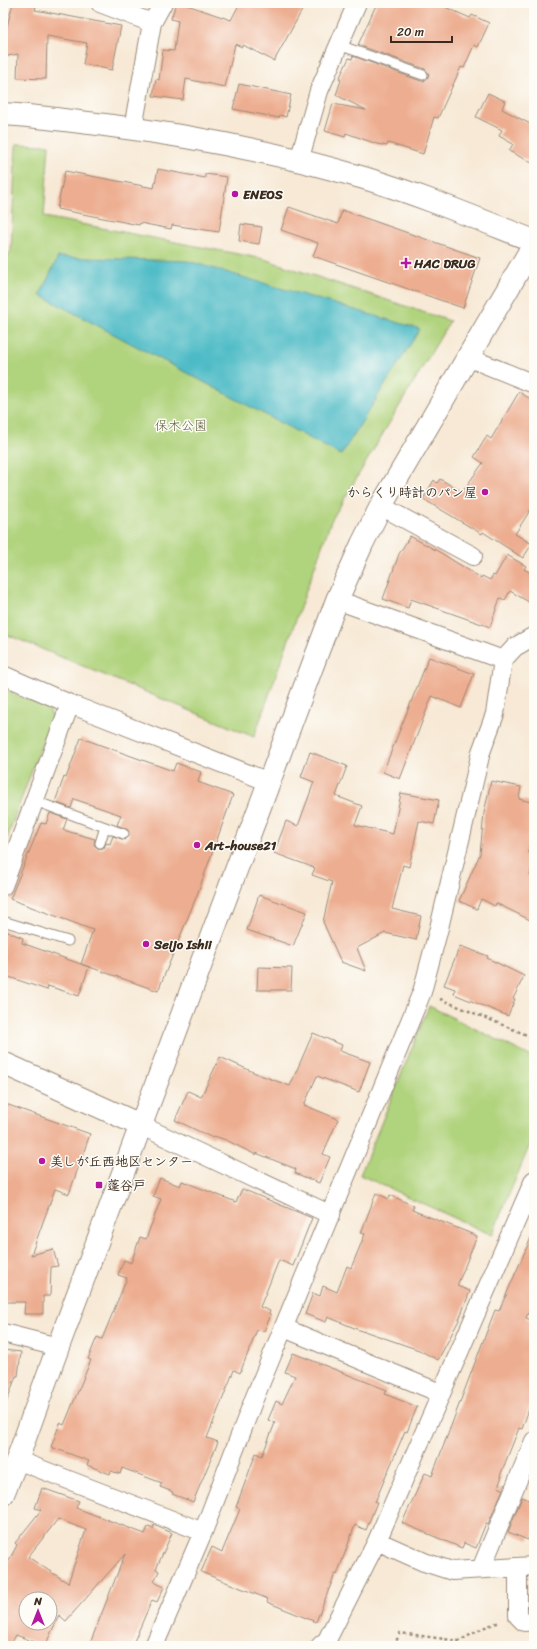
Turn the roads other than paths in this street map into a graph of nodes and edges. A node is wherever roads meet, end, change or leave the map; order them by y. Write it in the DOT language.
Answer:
graph roads {
  1 [pos="100,3"];
  2 [pos="163,3"];
  3 [pos="357,3"];
  4 [pos="152,23"];
  5 [pos="339,45"];
  6 [pos="423,75"];
  7 [pos="3,114"];
  8 [pos="133,128"];
  9 [pos="299,161"];
  10 [pos="534,243"];
  11 [pos="467,357"];
  12 [pos="534,384"];
  13 [pos="381,506"];
  14 [pos="473,556"];
  15 [pos="337,600"];
  16 [pos="534,636"];
  17 [pos="503,660"];
  18 [pos="3,675"];
  19 [pos="70,704"];
  20 [pos="269,782"];
  21 [pos="34,801"];
  22 [pos="105,827"];
  23 [pos="124,834"];
  24 [pos="100,843"];
  25 [pos="3,886"];
  26 [pos="3,921"];
  27 [pos="68,941"];
  28 [pos="3,1063"];
  29 [pos="140,1125"];
  30 [pos="534,1180"];
  31 [pos="331,1215"];
  32 [pos="284,1328"];
  33 [pos="3,1333"];
  34 [pos="58,1347"];
  35 [pos="440,1393"];
  36 [pos="534,1441"];
  37 [pos="17,1460"];
  38 [pos="3,1494"];
  39 [pos="203,1532"];
  40 [pos="377,1541"];
  41 [pos="526,1567"];
  42 [pos="481,1569"];
  43 [pos="526,1618"];
  44 [pos="154,1646"];
  45 [pos="320,1646"];
  1 -- 4 [label="street"];
  2 -- 4 [label="street"];
  3 -- 5 [label="street"];
  4 -- 8 [label="street"];
  5 -- 6 [label="lane"];
  5 -- 9 [label="street"];
  7 -- 8 [label="street"];
  8 -- 9 [label="street"];
  9 -- 10 [label="street"];
  10 -- 11 [label="street"];
  11 -- 12 [label="street"];
  11 -- 13 [label="street"];
  13 -- 14 [label="street"];
  13 -- 15 [label="street"];
  15 -- 17 [label="street"];
  15 -- 20 [label="street"];
  16 -- 17 [label="street"];
  17 -- 31 [label="street"];
  18 -- 19 [label="street"];
  19 -- 20 [label="street"];
  19 -- 21 [label="street"];
  20 -- 29 [label="street"];
  21 -- 22 [label="lane"];
  21 -- 25 [label="street"];
  22 -- 23 [label="lane"];
  22 -- 24 [label="lane"];
  26 -- 27 [label="lane"];
  28 -- 29 [label="street"];
  29 -- 31 [label="street"];
  29 -- 34 [label="street"];
  30 -- 35 [label="street"];
  31 -- 32 [label="street"];
  32 -- 35 [label="street"];
  32 -- 39 [label="street"];
  33 -- 34 [label="street"];
  34 -- 37 [label="street"];
  35 -- 40 [label="street"];
  36 -- 42 [label="street"];
  37 -- 38 [label="street"];
  37 -- 39 [label="street"];
  39 -- 44 [label="street"];
  40 -- 42 [label="street"];
  40 -- 45 [label="street"];
  41 -- 42 [label="street"];
  41 -- 43 [label="street"];
}
